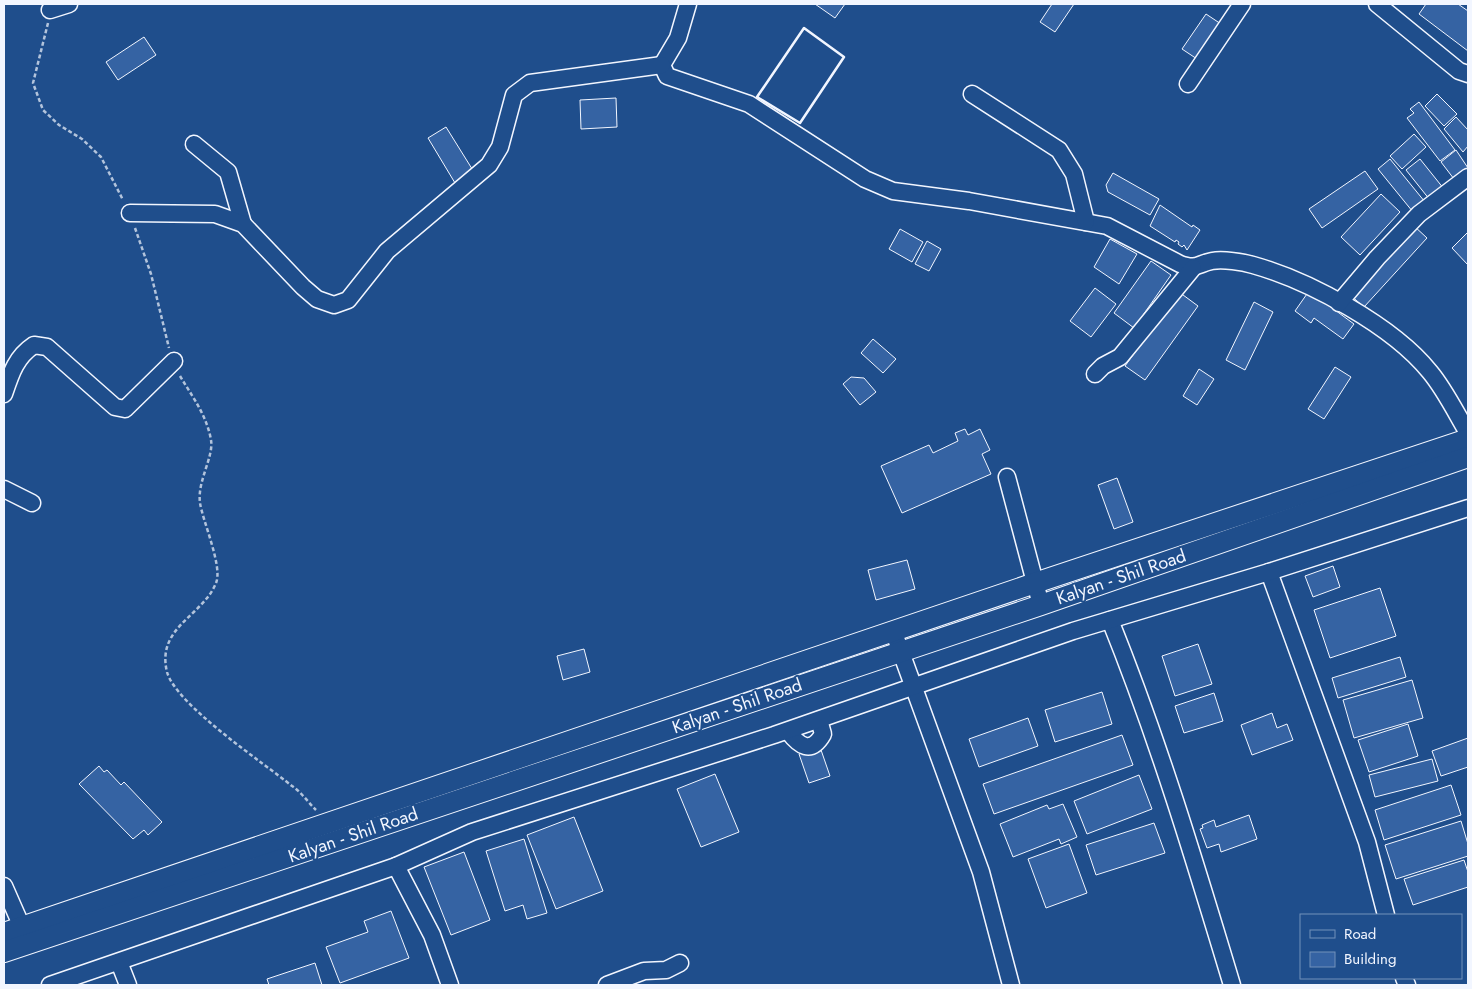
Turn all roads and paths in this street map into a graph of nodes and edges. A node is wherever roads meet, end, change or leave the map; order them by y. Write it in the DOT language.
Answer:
graph roads {
  1 [pos="68,4"];
  2 [pos="688,4"];
  3 [pos="1242,4"];
  4 [pos="1377,4"];
  5 [pos="50,10"];
  6 [pos="662,65"];
  7 [pos="1468,74"];
  8 [pos="1188,84"];
  9 [pos="972,94"];
  10 [pos="194,144"];
  11 [pos="1468,177"];
  12 [pos="130,213"];
  13 [pos="1086,222"];
  14 [pos="243,224"];
  15 [pos="1192,268"];
  16 [pos="1339,303"];
  17 [pos="174,361"];
  18 [pos="1095,374"];
  19 [pos="4,394"];
  20 [pos="1468,433"];
  21 [pos="1468,439"];
  22 [pos="1468,457"];
  23 [pos="1007,477"];
  24 [pos="4,489"];
  25 [pos="32,503"];
  26 [pos="1467,511"];
  27 [pos="1269,572"];
  28 [pos="1035,583"];
  29 [pos="1041,605"];
  30 [pos="1110,620"];
  31 [pos="897,642"];
  32 [pos="915,687"];
  33 [pos="329,823"];
  34 [pos="396,866"];
  35 [pos="4,886"];
  36 [pos="1386,914"];
  37 [pos="13,930"];
  38 [pos="4,952"];
  39 [pos="119,962"];
  40 [pos="680,963"];
  41 [pos="50,985"];
  42 [pos="128,985"];
  43 [pos="450,985"];
  44 [pos="607,985"];
  45 [pos="1011,985"];
  46 [pos="1232,985"];
  1 -- 5 [label="street"];
  2 -- 6 [label="street"];
  3 -- 8 [label="street"];
  4 -- 7 [label="street"];
  5 -- 12 [label="path"];
  6 -- 13 [label="street"];
  6 -- 14 [label="street"];
  9 -- 13 [label="street"];
  10 -- 14 [label="street"];
  11 -- 16 [label="street"];
  12 -- 14 [label="street"];
  12 -- 17 [label="path"];
  13 -- 15 [label="street"];
  15 -- 16 [label="street"];
  15 -- 18 [label="street"];
  16 -- 20 [label="street"];
  17 -- 19 [label="street"];
  17 -- 33 [label="path"];
  21 -- 28 [label="main road, Kalyan - Shil Road"];
  22 -- 29 [label="main road, Kalyan - Shil Road"];
  23 -- 28 [label="street"];
  24 -- 25 [label="street"];
  26 -- 27 [label="street"];
  27 -- 30 [label="street"];
  27 -- 36 [label="street"];
  28 -- 29 [label="street"];
  28 -- 31 [label="main road, Kalyan - Shil Road"];
  29 -- 31 [label="main road, Kalyan - Shil Road"];
  30 -- 32 [label="street"];
  30 -- 46 [label="street"];
  31 -- 32 [label="street"];
  31 -- 33 [label="main road, Kalyan - Shil Road"];
  31 -- 38 [label="main road, Kalyan - Shil Road"];
  32 -- 34 [label="street"];
  32 -- 45 [label="street"];
  33 -- 37 [label="main road, Kalyan - Shil Road"];
  34 -- 39 [label="street"];
  34 -- 43 [label="street"];
  35 -- 37 [label="street"];
  39 -- 41 [label="street"];
  39 -- 42 [label="street"];
  40 -- 44 [label="street"];
}
